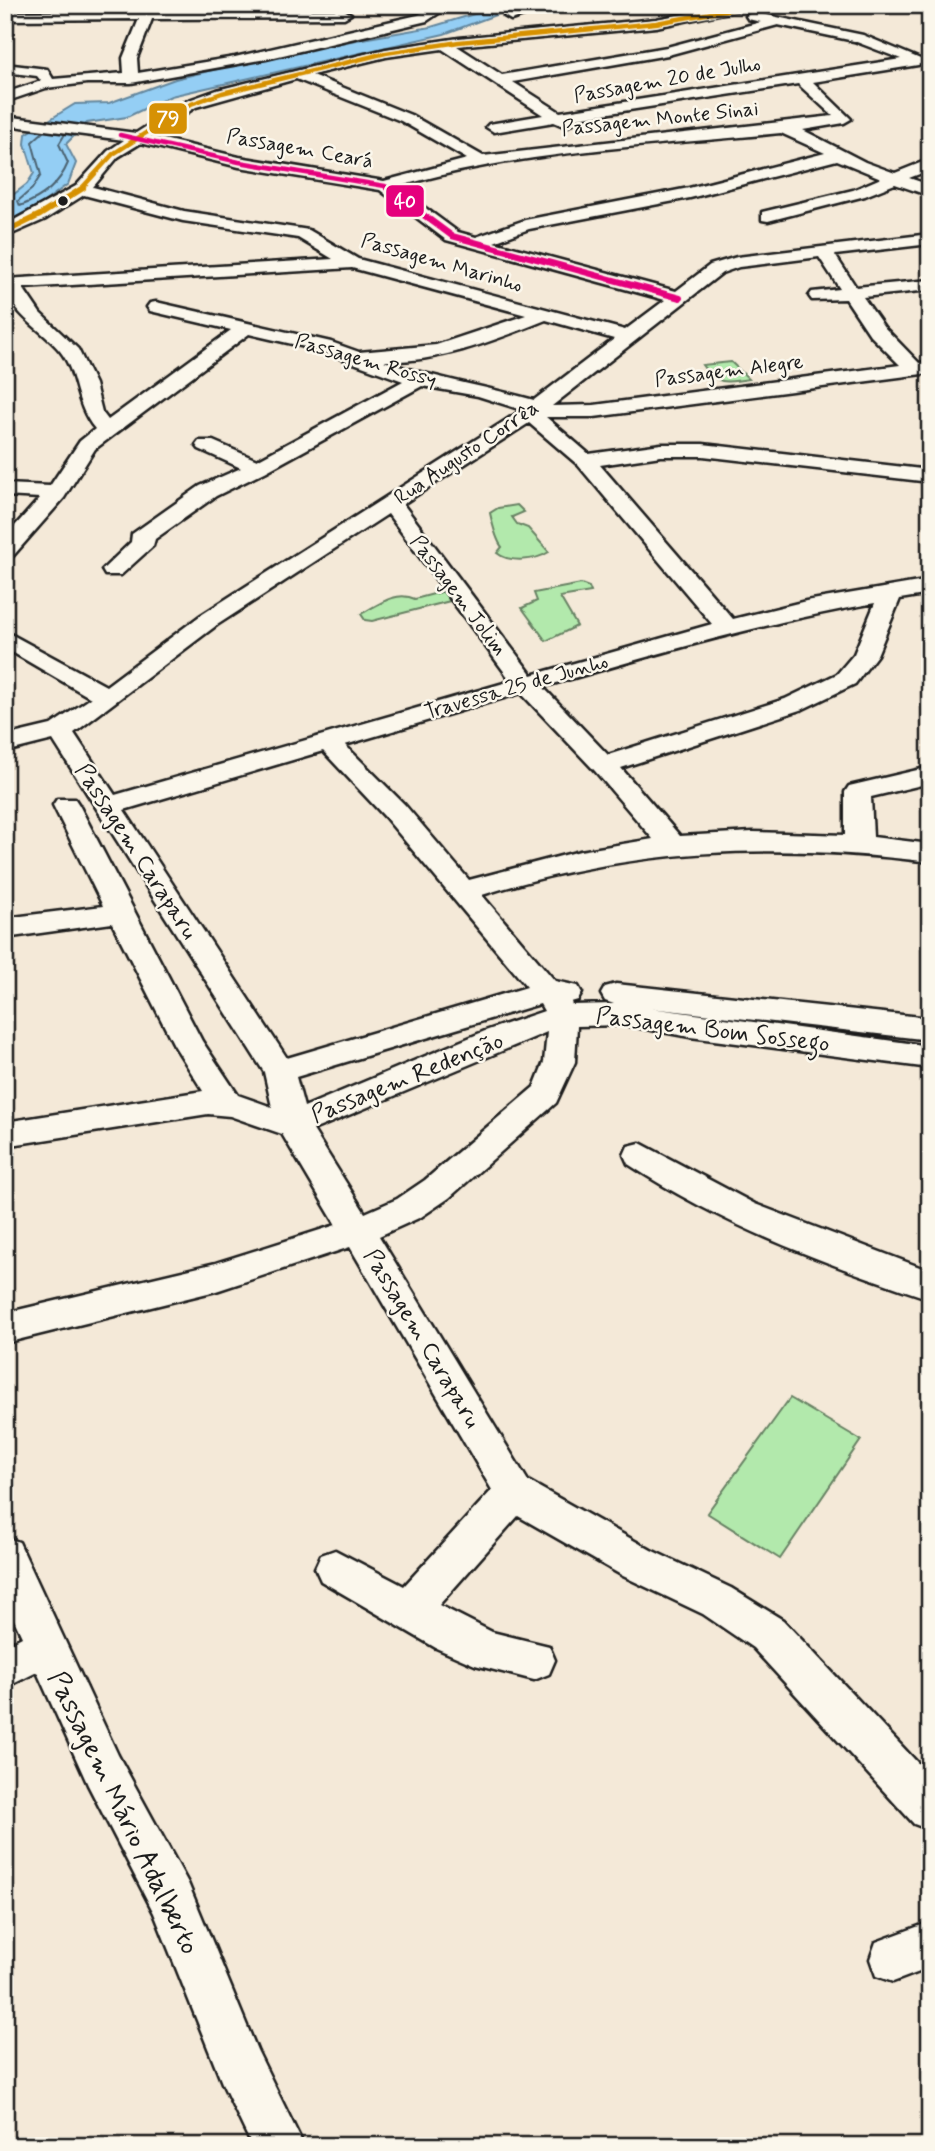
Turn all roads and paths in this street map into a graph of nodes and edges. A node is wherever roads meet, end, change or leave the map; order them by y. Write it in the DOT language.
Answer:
graph roads {
  1 [pos="445,5"];
  2 [pos="551,5"];
  3 [pos="692,5"];
  4 [pos="409,6"];
  5 [pos="746,7"];
  6 [pos="342,9"];
  7 [pos="652,9"];
  8 [pos="149,11"];
  9 [pos="222,11"];
  10 [pos="720,13"];
  11 [pos="5,16"];
  12 [pos="511,16"];
  13 [pos="245,17"];
  14 [pos="422,18"];
  15 [pos="686,19"];
  16 [pos="774,22"];
  17 [pos="361,32"];
  18 [pos="444,44"];
  19 [pos="246,45"];
  20 [pos="924,64"];
  21 [pos="5,68"];
  22 [pos="296,74"];
  23 [pos="799,78"];
  24 [pos="131,79"];
  25 [pos="499,80"];
  26 [pos="48,81"];
  27 [pos="5,98"];
  28 [pos="561,118"];
  29 [pos="5,120"];
  30 [pos="494,127"];
  31 [pos="782,128"];
  32 [pos="140,138"];
  33 [pos="590,146"];
  34 [pos="837,155"];
  35 [pos="479,160"];
  36 [pos="930,164"];
  37 [pos="896,178"];
  38 [pos="385,186"];
  39 [pos="82,189"];
  40 [pos="930,191"];
  41 [pos="768,216"];
  42 [pos="5,232"];
  43 [pos="930,239"];
  44 [pos="474,244"];
  45 [pos="824,251"];
  46 [pos="352,263"];
  47 [pos="8,284"];
  48 [pos="930,285"];
  49 [pos="854,293"];
  50 [pos="818,296"];
  51 [pos="680,298"];
  52 [pos="156,307"];
  53 [pos="543,315"];
  54 [pos="246,328"];
  55 [pos="630,337"];
  56 [pos="352,354"];
  57 [pos="923,368"];
  58 [pos="419,380"];
  59 [pos="532,410"];
  60 [pos="107,431"];
  61 [pos="206,444"];
  62 [pos="585,461"];
  63 [pos="258,468"];
  64 [pos="930,476"];
  65 [pos="5,490"];
  66 [pos="55,493"];
  67 [pos="390,502"];
  68 [pos="5,551"];
  69 [pos="113,570"];
  70 [pos="930,587"];
  71 [pos="890,594"];
  72 [pos="728,628"];
  73 [pos="5,638"];
  74 [pos="526,684"];
  75 [pos="106,696"];
  76 [pos="60,732"];
  77 [pos="326,740"];
  78 [pos="17,741"];
  79 [pos="604,765"];
  80 [pos="930,775"];
  81 [pos="66,805"];
  82 [pos="107,806"];
  83 [pos="671,843"];
  84 [pos="859,843"];
  85 [pos="930,853"];
  86 [pos="465,891"];
  87 [pos="120,913"];
  88 [pos="5,928"];
  89 [pos="556,1004"];
  90 [pos="930,1029"];
  91 [pos="930,1057"];
  92 [pos="279,1071"];
  93 [pos="226,1102"];
  94 [pos="293,1125"];
  95 [pos="5,1134"];
  96 [pos="640,1155"];
  97 [pos="358,1231"];
  98 [pos="930,1284"];
  99 [pos="5,1328"];
  100 [pos="514,1493"];
  101 [pos="5,1555"];
  102 [pos="335,1568"];
  103 [pos="411,1608"];
  104 [pos="45,1646"];
  105 [pos="534,1660"];
  106 [pos="5,1668"];
  107 [pos="930,1808"];
  108 [pos="279,2146"];
  1 -- 14 [label="street"];
  2 -- 12 [label="street"];
  3 -- 10 [label="street"];
  4 -- 14 [label="street"];
  5 -- 10 [label="street"];
  5 -- 16 [label="street"];
  6 -- 13 [label="street"];
  6 -- 17 [label="street"];
  7 -- 15 [label="street"];
  8 -- 9 [label="street"];
  8 -- 11 [label="street"];
  8 -- 24 [label="street"];
  9 -- 13 [label="street"];
  10 -- 15 [label="street"];
  13 -- 19 [label="street"];
  14 -- 17 [label="street"];
  15 -- 18 [label="street"];
  16 -- 20 [label="street"];
  16 -- 25 [label="street"];
  17 -- 19 [label="street"];
  18 -- 22 [label="street"];
  18 -- 25 [label="street, Passagem 20 de Julho"];
  19 -- 24 [label="street"];
  20 -- 23 [label="street, Passagem 20 de Julho"];
  21 -- 26 [label="street"];
  22 -- 32 [label="street"];
  22 -- 35 [label="street"];
  23 -- 28 [label="street, Passagem 20 de Julho"];
  23 -- 31 [label="street"];
  24 -- 26 [label="street"];
  25 -- 28 [label="street, Passagem 20 de Julho"];
  26 -- 27 [label="street"];
  28 -- 30 [label="street"];
  28 -- 33 [label="street"];
  29 -- 32 [label="street, Passagem Ceará"];
  31 -- 33 [label="street, Passagem Monte Sinai"];
  31 -- 34 [label="street, Passagem Monte Sinai"];
  32 -- 38 [label="street, Passagem Ceará"];
  32 -- 39 [label="street"];
  33 -- 35 [label="street, Passagem Monte Sinai"];
  34 -- 37 [label="street, Passagem Monte Sinai"];
  34 -- 44 [label="street"];
  35 -- 38 [label="street, Passagem Monte Sinai"];
  36 -- 37 [label="street"];
  37 -- 40 [label="street, Passagem Monte Sinai"];
  37 -- 41 [label="street"];
  38 -- 44 [label="street, Passagem Ceará"];
  39 -- 42 [label="street"];
  39 -- 46 [label="street, Passagem Marinho"];
  43 -- 45 [label="street, Rua Augusto Corrêa"];
  44 -- 51 [label="street, Passagem Ceará"];
  45 -- 49 [label="street"];
  45 -- 51 [label="street, Rua Augusto Corrêa"];
  46 -- 47 [label="street"];
  46 -- 53 [label="street, Passagem Marinho"];
  47 -- 60 [label="street"];
  48 -- 49 [label="street"];
  49 -- 50 [label="street"];
  49 -- 57 [label="street"];
  51 -- 55 [label="street, Rua Augusto Corrêa"];
  52 -- 54 [label="street, Passagem Rossy"];
  53 -- 55 [label="street, Passagem Marinho"];
  53 -- 56 [label="street"];
  54 -- 56 [label="street, Passagem Rossy"];
  54 -- 60 [label="street"];
  55 -- 59 [label="street, Rua Augusto Corrêa"];
  56 -- 58 [label="street, Passagem Rossy"];
  57 -- 59 [label="street, Passagem Alegre"];
  58 -- 59 [label="street, Passagem Rossy"];
  58 -- 63 [label="street"];
  59 -- 62 [label="street, Passagem Rossy"];
  59 -- 67 [label="street, Rua Augusto Corrêa"];
  60 -- 66 [label="street"];
  61 -- 63 [label="street"];
  62 -- 64 [label="street"];
  62 -- 72 [label="street, Passagem Rossy"];
  63 -- 69 [label="street"];
  65 -- 66 [label="street"];
  66 -- 68 [label="street"];
  67 -- 74 [label="street, Passagem Jolim"];
  67 -- 75 [label="street, Rua Augusto Corrêa"];
  70 -- 71 [label="street, Travessa 25 de Junho"];
  71 -- 72 [label="street, Travessa 25 de Junho"];
  71 -- 79 [label="street"];
  72 -- 74 [label="street, Travessa 25 de Junho"];
  73 -- 75 [label="street"];
  74 -- 77 [label="street, Travessa 25 de Junho"];
  74 -- 79 [label="street, Passagem Jolim"];
  75 -- 76 [label="street, Rua Augusto Corrêa"];
  76 -- 78 [label="street, Rua Augusto Corrêa"];
  76 -- 82 [label="street, Passagem Caraparu"];
  77 -- 82 [label="street, Travessa 25 de Junho"];
  77 -- 86 [label="street"];
  79 -- 83 [label="street, Passagem Jolim"];
  80 -- 84 [label="street"];
  81 -- 87 [label="street, Passagem Caraparu"];
  82 -- 92 [label="street, Passagem Caraparu"];
  83 -- 84 [label="street"];
  83 -- 86 [label="street"];
  84 -- 85 [label="street"];
  86 -- 89 [label="street"];
  87 -- 88 [label="street"];
  87 -- 93 [label="street, Passagem Caraparu"];
  89 -- 90 [label="street, Passagem Bom Sossego"];
  89 -- 91 [label="street, Passagem Bom Sossego"];
  89 -- 92 [label="street, Passagem Redenção"];
  89 -- 94 [label="street, Passagem Redenção"];
  89 -- 97 [label="street, Passagem Bom Sossego"];
  92 -- 94 [label="street, Passagem Caraparu"];
  93 -- 94 [label="street, Passagem Redenção"];
  93 -- 95 [label="street, Passagem Redenção"];
  94 -- 97 [label="street, Passagem Caraparu"];
  96 -- 98 [label="street"];
  97 -- 99 [label="street, Passagem Bom Sossego"];
  97 -- 100 [label="street, Passagem Caraparu"];
  100 -- 103 [label="street"];
  100 -- 107 [label="street"];
  101 -- 104 [label="street, Passagem Mário Adalberto"];
  102 -- 103 [label="street"];
  103 -- 105 [label="street"];
  104 -- 106 [label="street"];
  104 -- 108 [label="street, Passagem Mário Adalberto"];
}
